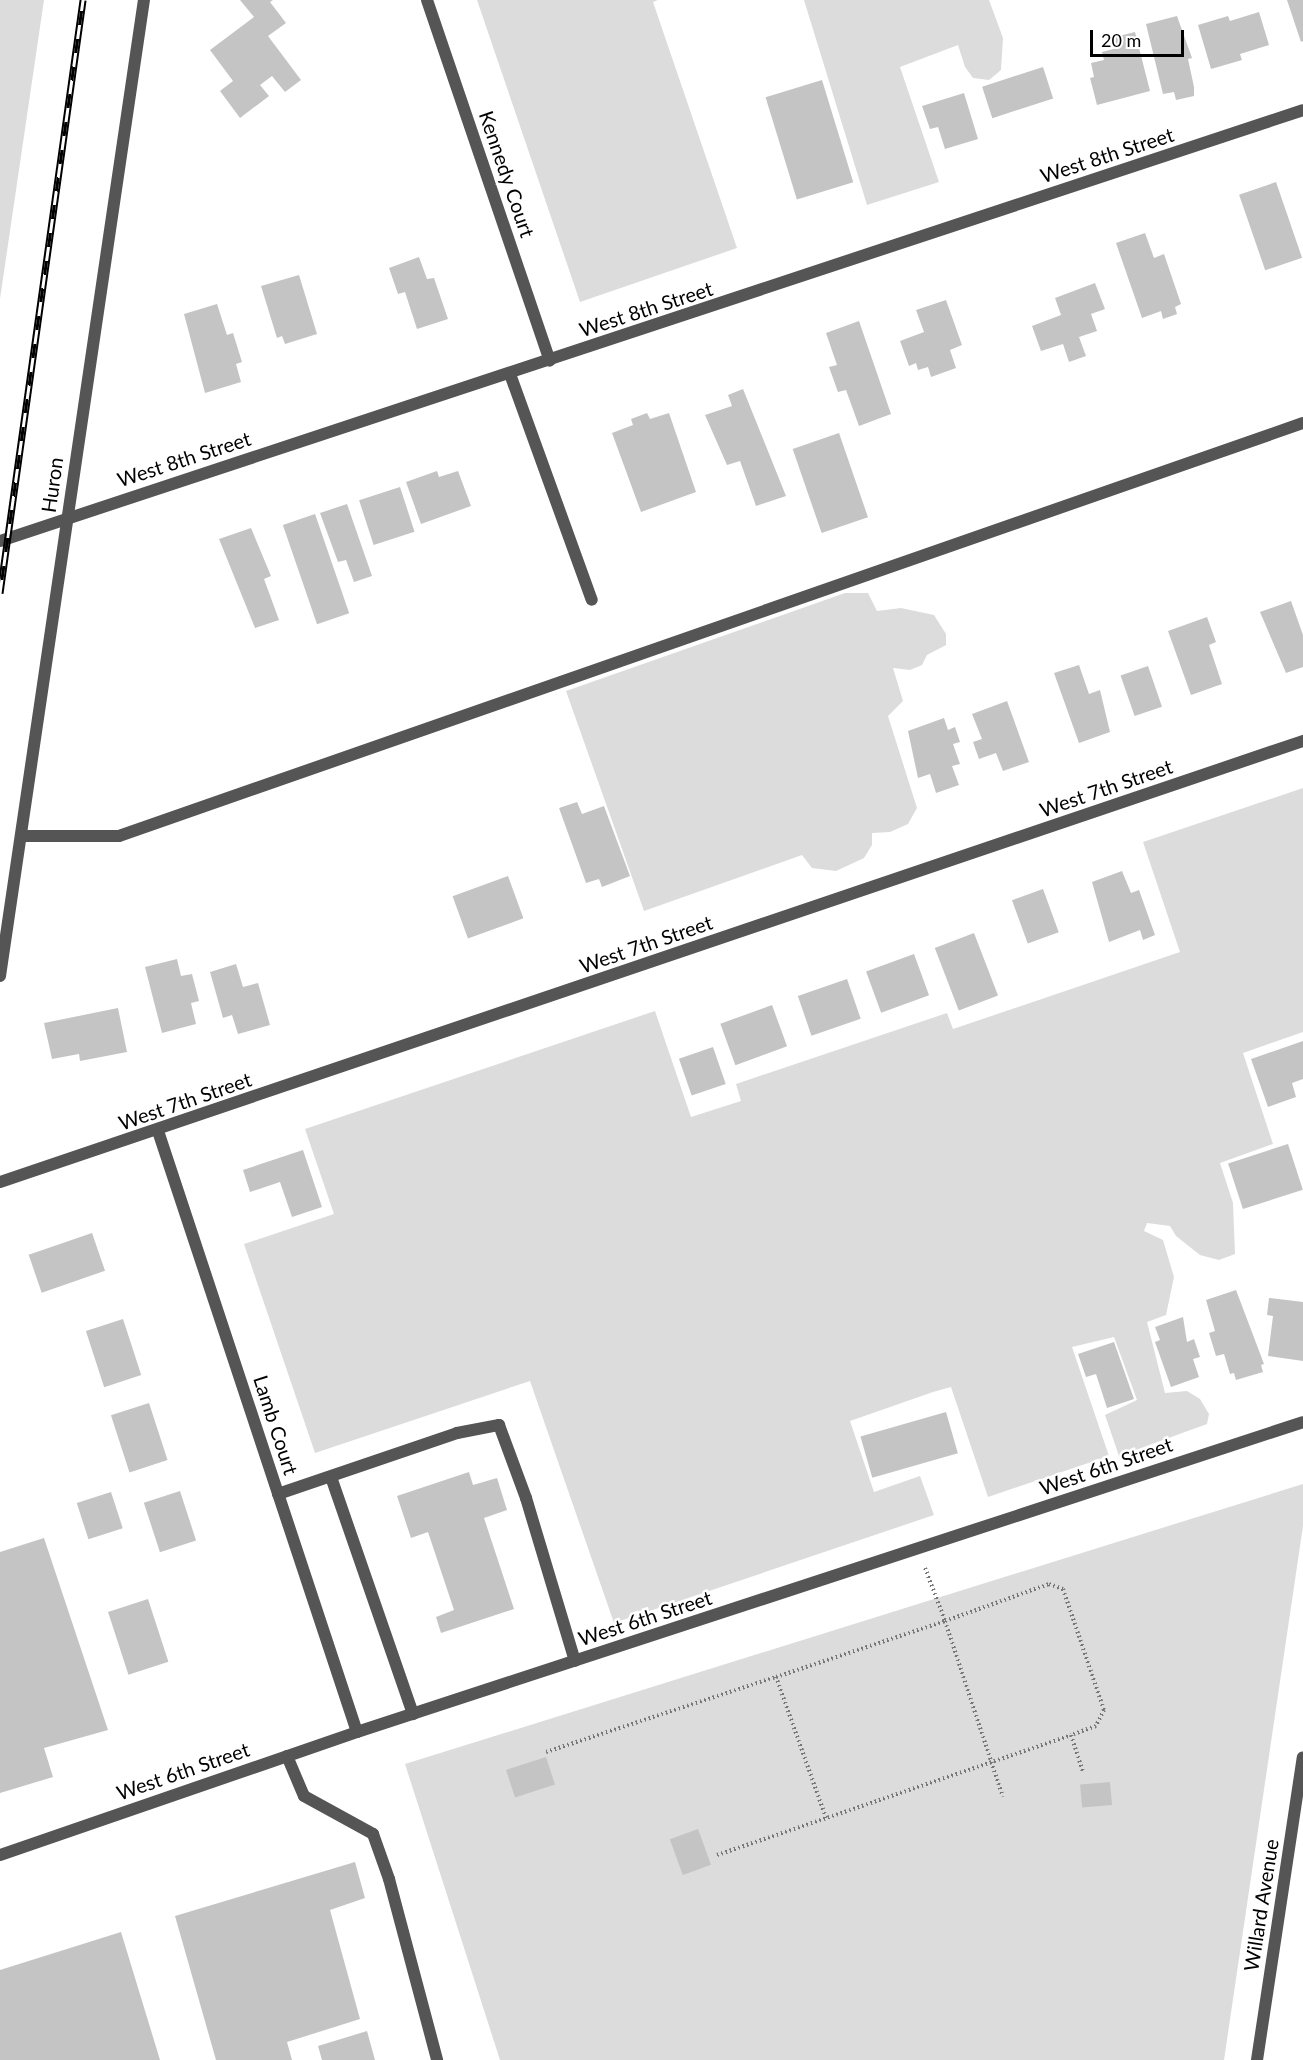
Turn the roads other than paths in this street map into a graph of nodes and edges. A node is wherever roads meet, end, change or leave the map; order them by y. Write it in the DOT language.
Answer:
graph roads {
  1 [pos="144,0"];
  2 [pos="427,0"];
  3 [pos="1303,110"];
  4 [pos="550,361"];
  5 [pos="510,374"];
  6 [pos="1303,423"];
  7 [pos="67,518"];
  8 [pos="0,541"];
  9 [pos="592,600"];
  10 [pos="1303,741"];
  11 [pos="21,836"];
  12 [pos="0,976"];
  13 [pos="158,1131"];
  14 [pos="0,1182"];
  15 [pos="1303,1422"];
  16 [pos="331,1476"];
  17 [pos="278,1494"];
  18 [pos="575,1661"];
  19 [pos="413,1714"];
  20 [pos="357,1732"];
  21 [pos="287,1756"];
  22 [pos="1303,1757"];
  23 [pos="0,1855"];
  24 [pos="437,2060"];
  25 [pos="1257,2060"];
  1 -- 7 [label="street, Huron"];
  2 -- 4 [label="street, Kennedy Court"];
  3 -- 4 [label="street, West 8th Street"];
  4 -- 5 [label="street, West 8th Street"];
  5 -- 7 [label="street, West 8th Street"];
  5 -- 9 [label="street"];
  6 -- 11 [label="street"];
  7 -- 8 [label="street, West 8th Street"];
  7 -- 11 [label="street, Huron"];
  10 -- 13 [label="street, West 7th Street"];
  11 -- 12 [label="street, Huron"];
  13 -- 14 [label="street, West 7th Street"];
  13 -- 17 [label="street, Lamb Court"];
  15 -- 18 [label="street, West 6th Street"];
  16 -- 17 [label="street"];
  16 -- 18 [label="street"];
  16 -- 19 [label="street"];
  17 -- 20 [label="street, Lamb Court"];
  18 -- 19 [label="street, West 6th Street"];
  19 -- 20 [label="street, West 6th Street"];
  20 -- 21 [label="street, West 6th Street"];
  21 -- 23 [label="street, West 6th Street"];
  21 -- 24 [label="street"];
  22 -- 25 [label="street, Willard Avenue"];
}
